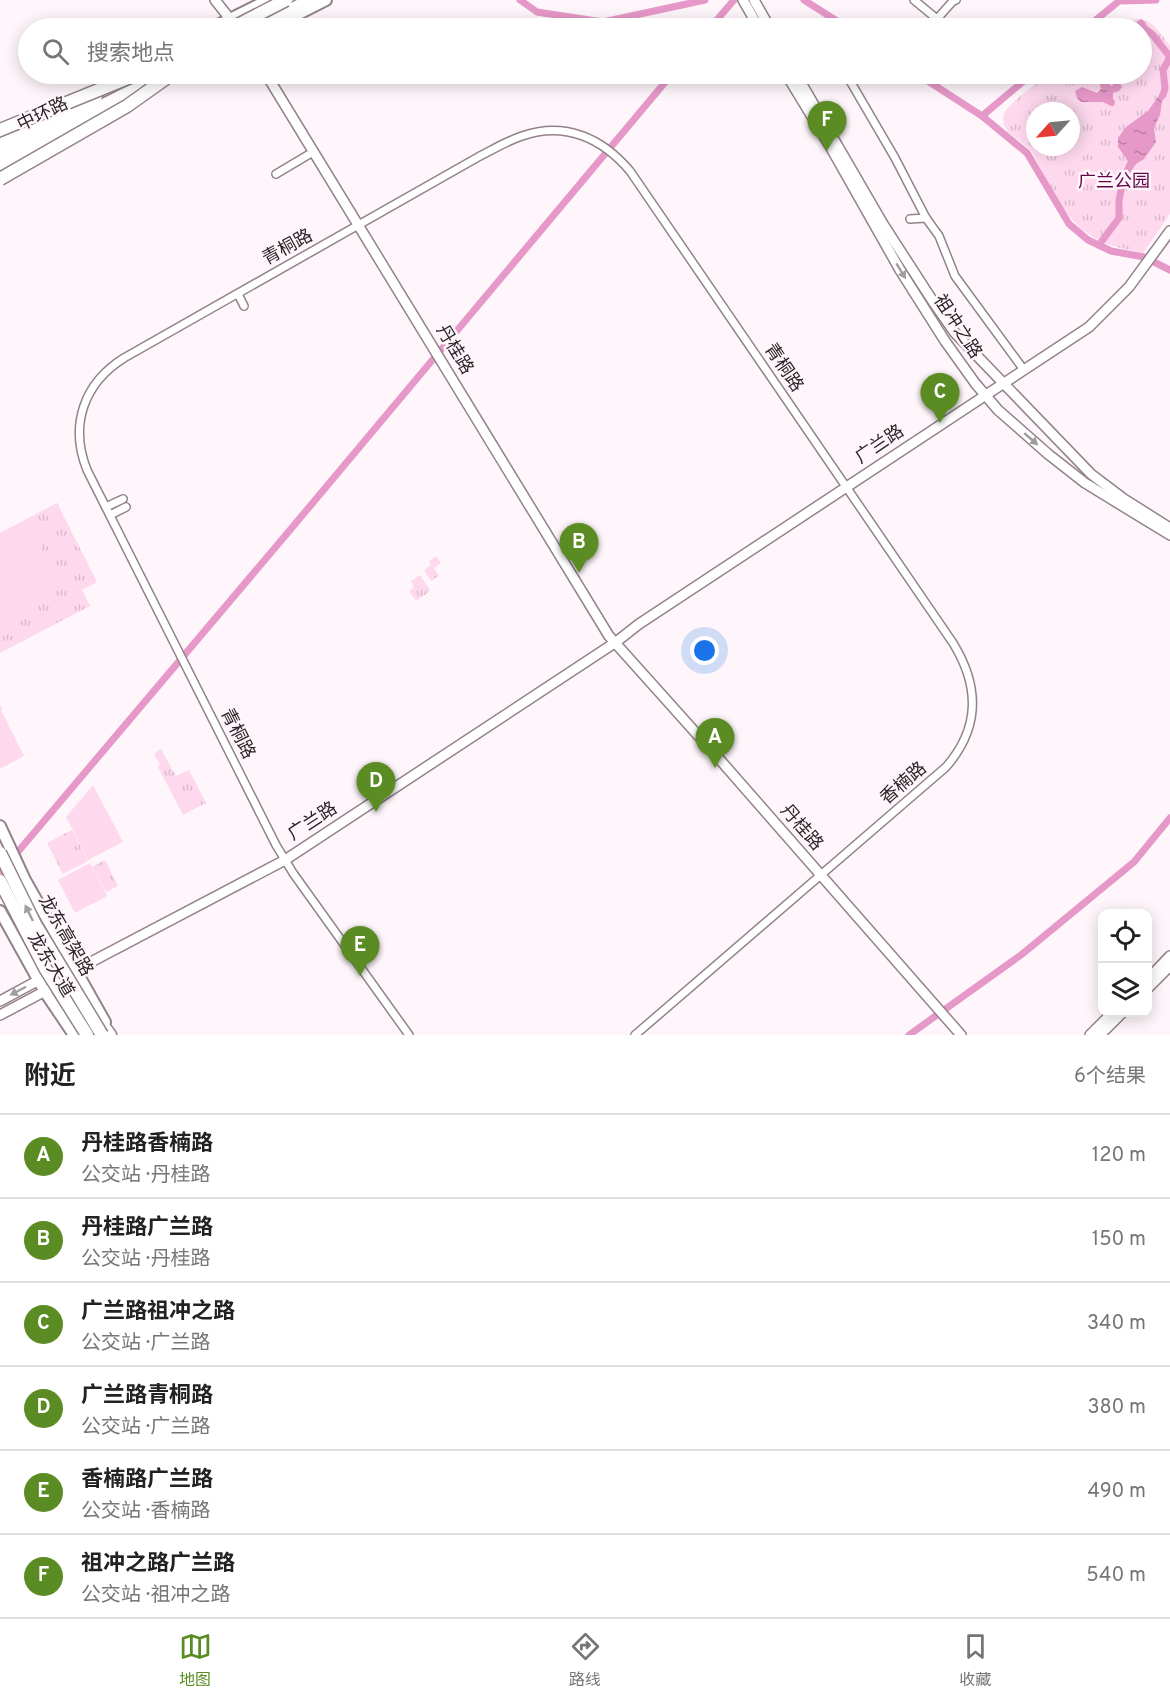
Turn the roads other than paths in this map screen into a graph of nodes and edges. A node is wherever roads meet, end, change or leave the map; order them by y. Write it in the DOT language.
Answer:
graph roads {
  1 [pos="215,0"];
  2 [pos="221,0"];
  3 [pos="268,0"];
  4 [pos="286,0"];
  5 [pos="310,0"];
  6 [pos="326,0"];
  7 [pos="743,0"];
  8 [pos="754,0"];
  9 [pos="914,0"];
  10 [pos="956,0"];
  11 [pos="228,18"];
  12 [pos="229,18"];
  13 [pos="238,18"];
  14 [pos="241,18"];
  15 [pos="275,18"];
  16 [pos="291,18"];
  17 [pos="756,18"];
  18 [pos="758,18"];
  19 [pos="937,18"];
  20 [pos="939,18"];
  21 [pos="103,84"];
  22 [pos="114,84"];
  23 [pos="119,84"];
  24 [pos="147,84"];
  25 [pos="158,84"];
  26 [pos="162,84"];
  27 [pos="272,84"];
  28 [pos="277,84"];
  29 [pos="792,84"];
  30 [pos="802,84"];
  31 [pos="852,84"];
  32 [pos="0,130"];
  33 [pos="0,136"];
  34 [pos="0,145"];
  35 [pos="313,152"];
  36 [pos="0,157"];
  37 [pos="0,165"];
  38 [pos="276,174"];
  39 [pos="0,179"];
  40 [pos="926,218"];
  41 [pos="910,219"];
  42 [pos="360,224"];
  43 [pos="1170,231"];
  44 [pos="1170,236"];
  45 [pos="1161,247"];
  46 [pos="1144,271"];
  47 [pos="238,294"];
  48 [pos="244,306"];
  49 [pos="1024,370"];
  50 [pos="1005,385"];
  51 [pos="986,397"];
  52 [pos="848,489"];
  53 [pos="123,499"];
  54 [pos="106,507"];
  55 [pos="126,507"];
  56 [pos="110,515"];
  57 [pos="1170,528"];
  58 [pos="1170,536"];
  59 [pos="616,642"];
  60 [pos="0,826"];
  61 [pos="5,851"];
  62 [pos="285,860"];
  63 [pos="821,876"];
  64 [pos="0,881"];
  65 [pos="0,911"];
  66 [pos="1170,956"];
  67 [pos="1170,966"];
  68 [pos="75,969"];
  69 [pos="1152,974"];
  70 [pos="39,980"];
  71 [pos="1152,984"];
  72 [pos="45,992"];
  73 [pos="68,993"];
  74 [pos="0,1001"];
  75 [pos="0,1015"];
  76 [pos="1108,1017"];
  77 [pos="1118,1017"];
  78 [pos="958,1032"];
  79 [pos="74,1035"];
  80 [pos="81,1035"];
  81 [pos="87,1035"];
  82 [pos="102,1035"];
  83 [pos="112,1035"];
  84 [pos="409,1035"];
  85 [pos="635,1035"];
  86 [pos="1090,1035"];
  87 [pos="1100,1035"];
  1 -- 11 [label="street"];
  2 -- 12 [label="street"];
  3 -- 13 [label="main road"];
  4 -- 14 [label="highway, bridge"];
  5 -- 15 [label="highway"];
  6 -- 16 [label="main road"];
  7 -- 17 [label="street"];
  8 -- 18 [label="street"];
  9 -- 19 [label="street"];
  10 -- 20 [label="street"];
  21 -- 33 [label="main road"];
  22 -- 32 [label="highway, bridge"];
  23 -- 34 [label="highway, 中环路, bridge"];
  24 -- 36 [label="highway, 中环路"];
  25 -- 39 [label="highway, bridge"];
  26 -- 37 [label="main road"];
  27 -- 35 [label="street, 丹桂路"];
  28 -- 42 [label="street, 丹桂路"];
  29 -- 51 [label="street, 祖冲之路, one-way"];
  30 -- 50 [label="street, 祖冲之路"];
  31 -- 40 [label="street"];
  35 -- 38 [label="street"];
  35 -- 42 [label="street, 丹桂路"];
  40 -- 41 [label="street"];
  40 -- 49 [label="street"];
  42 -- 47 [label="street, 青桐路"];
  42 -- 52 [label="street, 青桐路"];
  42 -- 59 [label="street, 丹桂路"];
  43 -- 45 [label="street, 广兰路"];
  44 -- 45 [label="street, 广兰路"];
  45 -- 46 [label="street, 广兰路"];
  46 -- 49 [label="street, 广兰路"];
  46 -- 50 [label="street, 广兰路"];
  47 -- 48 [label="street"];
  47 -- 54 [label="street, 青桐路"];
  49 -- 50 [label="street, 广兰路"];
  50 -- 51 [label="street, 广兰路"];
  50 -- 57 [label="street, 祖冲之路"];
  51 -- 52 [label="street, 广兰路"];
  51 -- 58 [label="street, 祖冲之路, one-way"];
  52 -- 59 [label="street, 广兰路"];
  52 -- 63 [label="street, 香楠路"];
  53 -- 54 [label="street"];
  54 -- 56 [label="street, 青桐路"];
  55 -- 56 [label="street"];
  56 -- 62 [label="street, 青桐路"];
  59 -- 62 [label="street, 广兰路"];
  59 -- 63 [label="street, 丹桂路"];
  60 -- 61 [label="main road, 龙东大道"];
  61 -- 68 [label="main road, 龙东大道"];
  73 -- 61 [label="highway, 龙东高架路, one-way, bridge"];
  62 -- 68 [label="street, 广兰路"];
  62 -- 84 [label="street"];
  63 -- 78 [label="street, 丹桂路"];
  63 -- 85 [label="street, 香楠路"];
  64 -- 73 [label="highway, 龙东高架路, bridge"];
  65 -- 70 [label="main road, 龙东大道"];
  66 -- 69 [label="street"];
  67 -- 71 [label="street"];
  68 -- 70 [label="street"];
  68 -- 72 [label="street"];
  68 -- 83 [label="main road, 龙东大道"];
  70 -- 72 [label="main road, 龙东大道"];
  70 -- 74 [label="street, one-way"];
  72 -- 75 [label="street"];
  72 -- 79 [label="main road, 龙东大道"];
  73 -- 80 [label="highway, bridge"];
  73 -- 81 [label="highway, 龙东高架路, bridge"];
  73 -- 82 [label="highway, 龙东高架路, bridge"];
  73 -- 83 [label="highway, bridge"];
  76 -- 86 [label="street"];
  77 -- 87 [label="street"];
}
